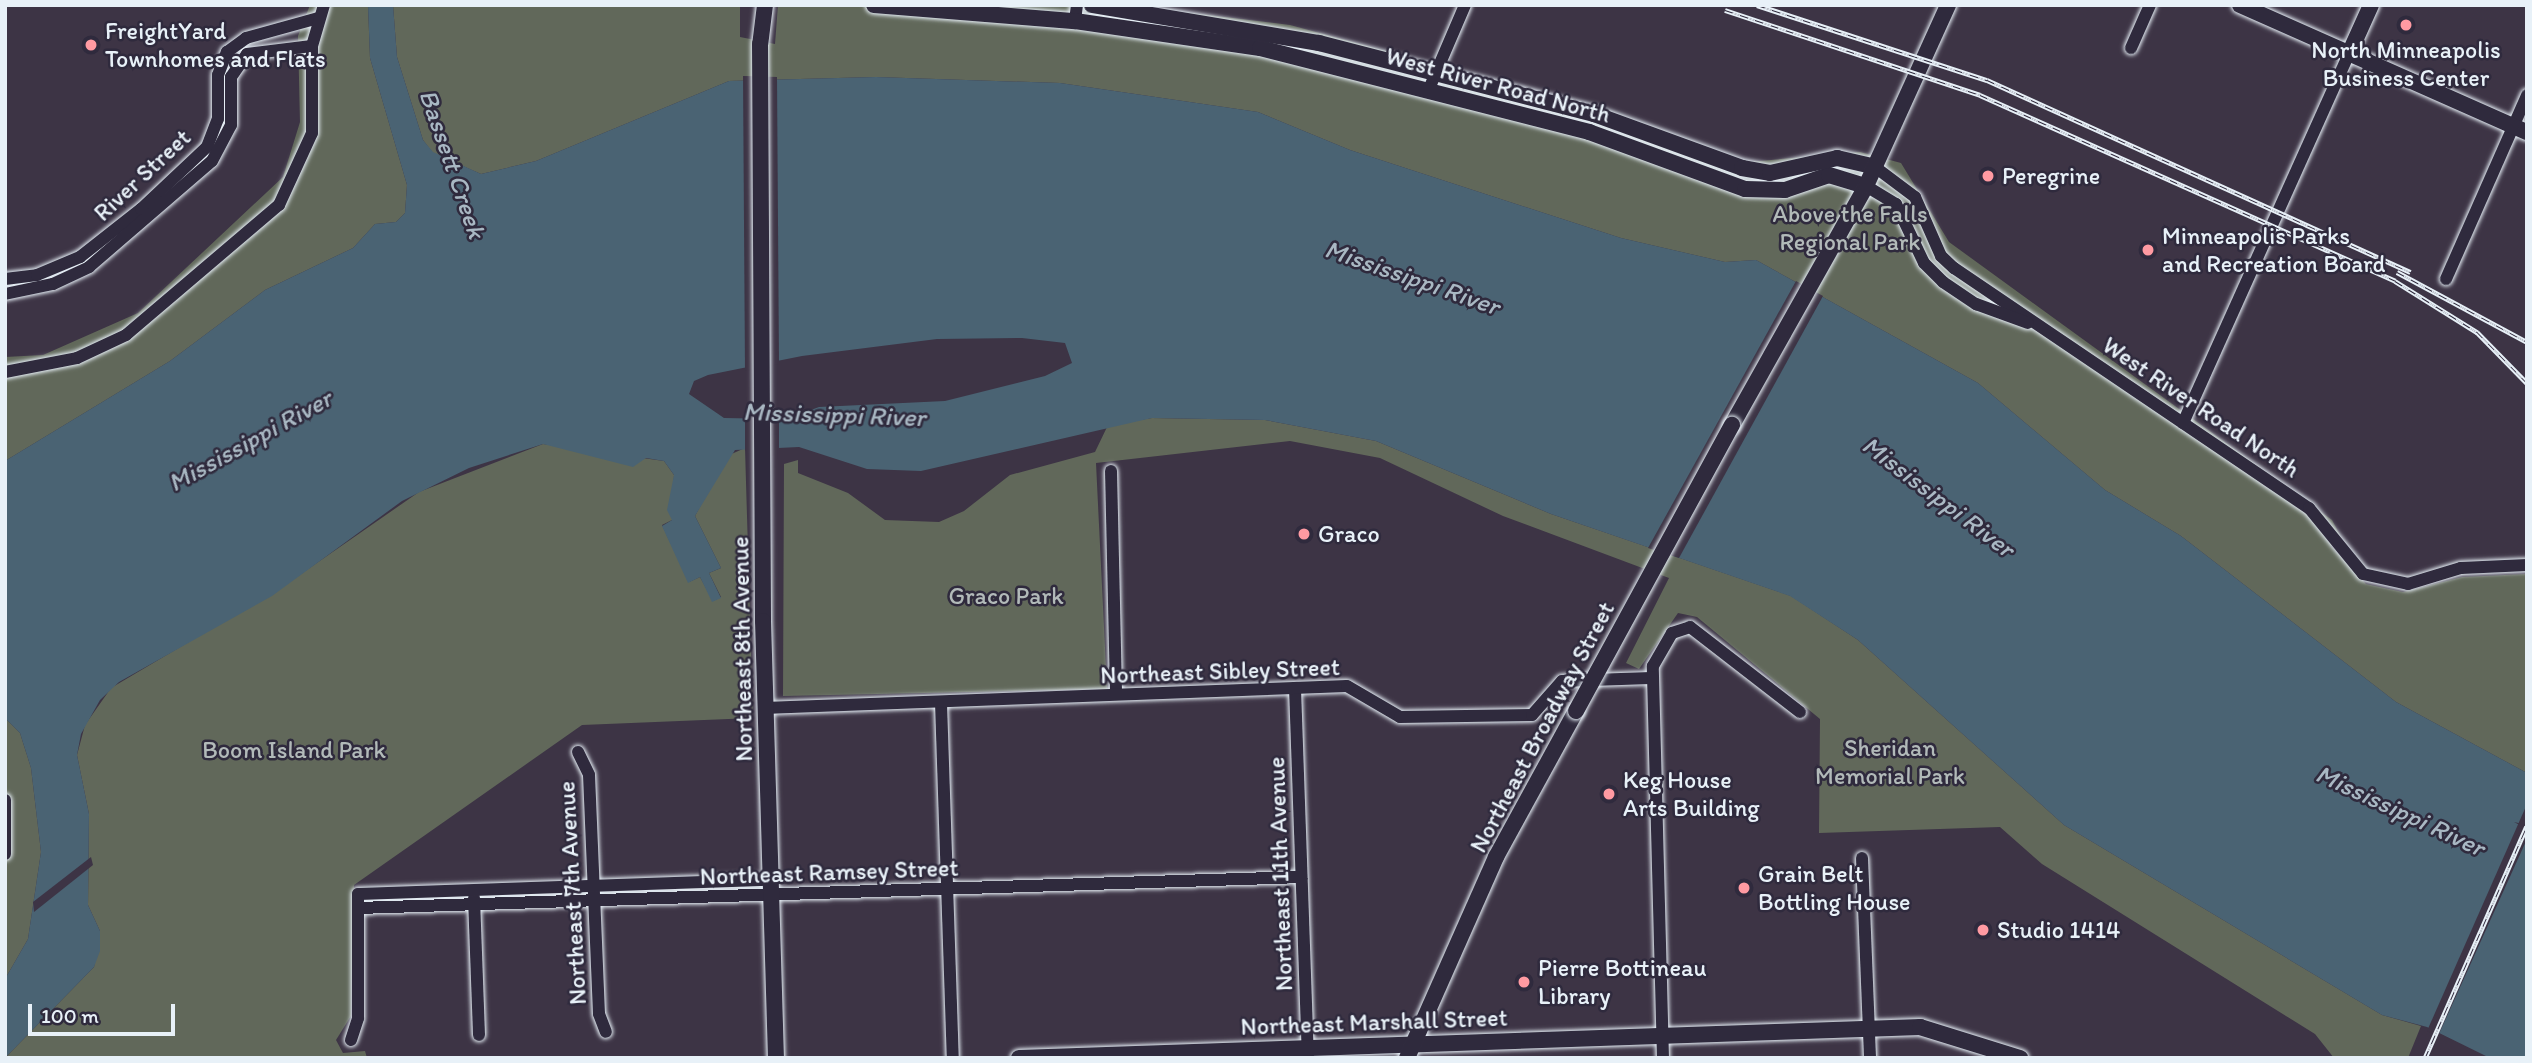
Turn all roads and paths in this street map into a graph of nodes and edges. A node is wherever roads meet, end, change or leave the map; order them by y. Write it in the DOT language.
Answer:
graph roads {
  1 [pos="324,5"];
  2 [pos="759,5"];
  3 [pos="765,5"];
  4 [pos="773,5"];
  5 [pos="873,5"];
  6 [pos="1092,5"];
  7 [pos="1465,5"];
  8 [pos="1948,5"];
  9 [pos="2150,5"];
  10 [pos="2240,5"];
  11 [pos="2371,5"];
  12 [pos="937,8"];
  13 [pos="1076,13"];
  14 [pos="318,18"];
  15 [pos="761,39"];
  16 [pos="312,46"];
  17 [pos="2131,48"];
  18 [pos="2349,54"];
  19 [pos="1436,73"];
  20 [pos="1429,89"];
  21 [pos="2527,94"];
  22 [pos="2520,129"];
  23 [pos="1875,167"];
  24 [pos="1866,186"];
  25 [pos="5,279"];
  26 [pos="2446,279"];
  27 [pos="5,293"];
  28 [pos="2042,327"];
  29 [pos="5,372"];
  30 [pos="2183,423"];
  31 [pos="1111,471"];
  32 [pos="2527,565"];
  33 [pos="1651,678"];
  34 [pos="1295,688"];
  35 [pos="1116,694"];
  36 [pos="941,703"];
  37 [pos="764,708"];
  38 [pos="1800,712"];
  39 [pos="578,752"];
  40 [pos="6,804"];
  41 [pos="5,854"];
  42 [pos="1862,858"];
  43 [pos="1301,877"];
  44 [pos="593,887"];
  45 [pos="769,887"];
  46 [pos="946,889"];
  47 [pos="473,891"];
  48 [pos="594,901"];
  49 [pos="474,904"];
  50 [pos="358,908"];
  51 [pos="1868,1028"];
  52 [pos="607,1032"];
  53 [pos="479,1035"];
  54 [pos="1662,1035"];
  55 [pos="351,1040"];
  56 [pos="1410,1050"];
  57 [pos="1308,1052"];
  58 [pos="1131,1056"];
  59 [pos="776,1058"];
  60 [pos="953,1058"];
  61 [pos="1019,1058"];
  62 [pos="1663,1058"];
  63 [pos="1870,1058"];
  64 [pos="2020,1058"];
  1 -- 14 [label="street"];
  2 -- 15 [label="street"];
  3 -- 15 [label="street"];
  4 -- 15 [label="street"];
  5 -- 12 [label="street, West River Road North"];
  6 -- 19 [label="street, West River Road North"];
  7 -- 19 [label="street"];
  8 -- 23 [label="street, Northeast Broadway Street"];
  9 -- 17 [label="street"];
  10 -- 18 [label="street"];
  11 -- 18 [label="street"];
  12 -- 13 [label="street, West River Road North"];
  13 -- 20 [label="street, West River Road North"];
  14 -- 16 [label="street"];
  14 -- 25 [label="street, River Street"];
  15 -- 37 [label="street, Northeast 8th Avenue"];
  16 -- 27 [label="street, River Street"];
  16 -- 29 [label="street"];
  18 -- 22 [label="street"];
  18 -- 30 [label="street"];
  19 -- 20 [label="street"];
  19 -- 23 [label="street, West River Road North"];
  20 -- 24 [label="street, West River Road North"];
  21 -- 22 [label="street"];
  22 -- 26 [label="street"];
  23 -- 24 [label="street, Northeast Broadway Street"];
  23 -- 28 [label="street, West River Road North"];
  24 -- 28 [label="street, West River Road North"];
  24 -- 56 [label="street, Northeast Broadway Street, bridge"];
  28 -- 30 [label="street, West River Road North"];
  30 -- 32 [label="street, West River Road North"];
  31 -- 35 [label="street"];
  33 -- 34 [label="street, Northeast Sibley Street"];
  33 -- 38 [label="street"];
  33 -- 54 [label="street"];
  34 -- 35 [label="street, Northeast Sibley Street"];
  34 -- 43 [label="street, Northeast 11th Avenue"];
  35 -- 36 [label="street, Northeast Sibley Street"];
  36 -- 37 [label="street, Northeast Sibley Street"];
  36 -- 46 [label="street"];
  37 -- 45 [label="street, Northeast 8th Avenue"];
  39 -- 44 [label="street, Northeast 7th Avenue"];
  40 -- 41 [label="street"];
  42 -- 51 [label="street"];
  43 -- 46 [label="street, Northeast Ramsey Street"];
  43 -- 57 [label="street, Northeast 11th Avenue"];
  44 -- 45 [label="street, Northeast Ramsey Street"];
  44 -- 47 [label="street, Northeast Ramsey Street"];
  44 -- 48 [label="street, Northeast 7th Avenue"];
  45 -- 46 [label="street, Northeast Ramsey Street"];
  45 -- 48 [label="street, Northeast Ramsey Street"];
  45 -- 59 [label="street, Northeast 8th Avenue"];
  46 -- 60 [label="street"];
  47 -- 49 [label="street"];
  47 -- 50 [label="street, Northeast Ramsey Street"];
  48 -- 49 [label="street, Northeast Ramsey Street"];
  48 -- 52 [label="street, Northeast 7th Avenue"];
  49 -- 50 [label="street, Northeast Ramsey Street"];
  49 -- 53 [label="street"];
  50 -- 55 [label="street"];
  51 -- 54 [label="street, Northeast Marshall Street"];
  51 -- 63 [label="street"];
  51 -- 64 [label="street, Northeast Marshall Street"];
  54 -- 56 [label="street, Northeast Marshall Street"];
  54 -- 62 [label="street"];
  56 -- 57 [label="street, Northeast Marshall Street"];
  57 -- 58 [label="street, Northeast Marshall Street"];
  58 -- 61 [label="street, Northeast Marshall Street"];
}
